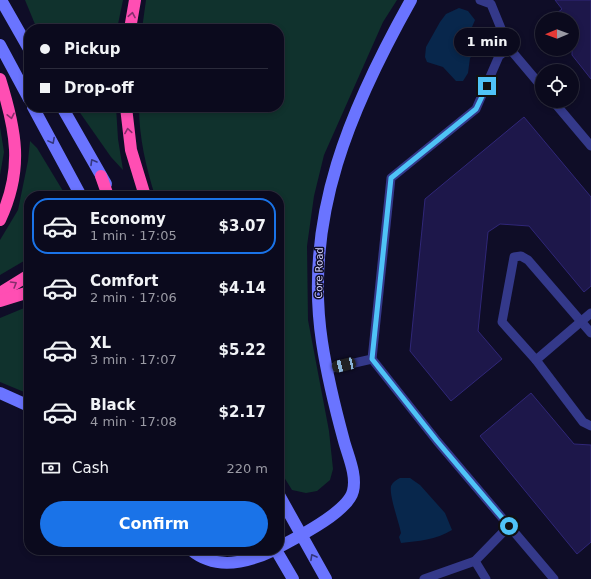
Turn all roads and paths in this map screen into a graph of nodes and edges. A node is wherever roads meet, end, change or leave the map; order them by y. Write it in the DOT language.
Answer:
graph roads {
  1 [pos="1,0"];
  2 [pos="135,0"];
  3 [pos="411,0"];
  4 [pos="480,0"];
  5 [pos="493,2"];
  6 [pos="131,24"];
  7 [pos="24,40"];
  8 [pos="0,45"];
  9 [pos="509,48"];
  10 [pos="0,79"];
  11 [pos="535,79"];
  12 [pos="24,90"];
  13 [pos="559,108"];
  14 [pos="36,112"];
  15 [pos="65,112"];
  16 [pos="127,112"];
  17 [pos="589,141"];
  18 [pos="101,176"];
  19 [pos="78,191"];
  20 [pos="106,191"];
  21 [pos="109,191"];
  22 [pos="143,191"];
  23 [pos="0,220"];
  24 [pos="24,278"];
  25 [pos="0,293"];
  26 [pos="24,294"];
  27 [pos="0,301"];
  28 [pos="591,313"];
  29 [pos="581,321"];
  30 [pos="591,333"];
  31 [pos="372,359"];
  32 [pos="536,360"];
  33 [pos="328,369"];
  34 [pos="0,392"];
  35 [pos="24,404"];
  36 [pos="591,426"];
  37 [pos="284,504"];
  38 [pos="509,526"];
  39 [pos="301,535"];
  40 [pos="284,544"];
  41 [pos="199,555"];
  42 [pos="262,555"];
  43 [pos="278,555"];
  44 [pos="474,561"];
  45 [pos="293,579"];
  46 [pos="326,579"];
  47 [pos="424,579"];
  48 [pos="486,579"];
  49 [pos="554,579"];
  1 -- 7 [label="street"];
  6 -- 2 [label="highway, one-way"];
  3 -- 33 [label="street, Core Road"];
  4 -- 5 [label="lane"];
  5 -- 9 [label="lane"];
  8 -- 12 [label="street"];
  9 -- 11 [label="lane"];
  9 -- 31 [label="lane"];
  10 -- 23 [label="highway, one-way"];
  13 -- 17 [label="lane"];
  14 -- 19 [label="street, one-way"];
  18 -- 15 [label="street, one-way"];
  22 -- 16 [label="highway, one-way"];
  18 -- 20 [label="highway"];
  18 -- 21 [label="street"];
  25 -- 24 [label="highway, one-way"];
  26 -- 27 [label="highway"];
  28 -- 29 [label="lane"];
  29 -- 30 [label="lane"];
  29 -- 32 [label="lane"];
  29 -- 32 [label="lane"];
  31 -- 33 [label="lane"];
  31 -- 38 [label="lane"];
  32 -- 36 [label="lane"];
  33 -- 39 [label="street, Core Road"];
  34 -- 35 [label="street"];
  37 -- 39 [label="street"];
  38 -- 44 [label="lane"];
  38 -- 49 [label="lane"];
  39 -- 40 [label="street, Core Road"];
  46 -- 39 [label="street, one-way"];
  41 -- 42 [label="street"];
  43 -- 45 [label="street"];
  44 -- 47 [label="lane"];
  44 -- 48 [label="lane"];
}
